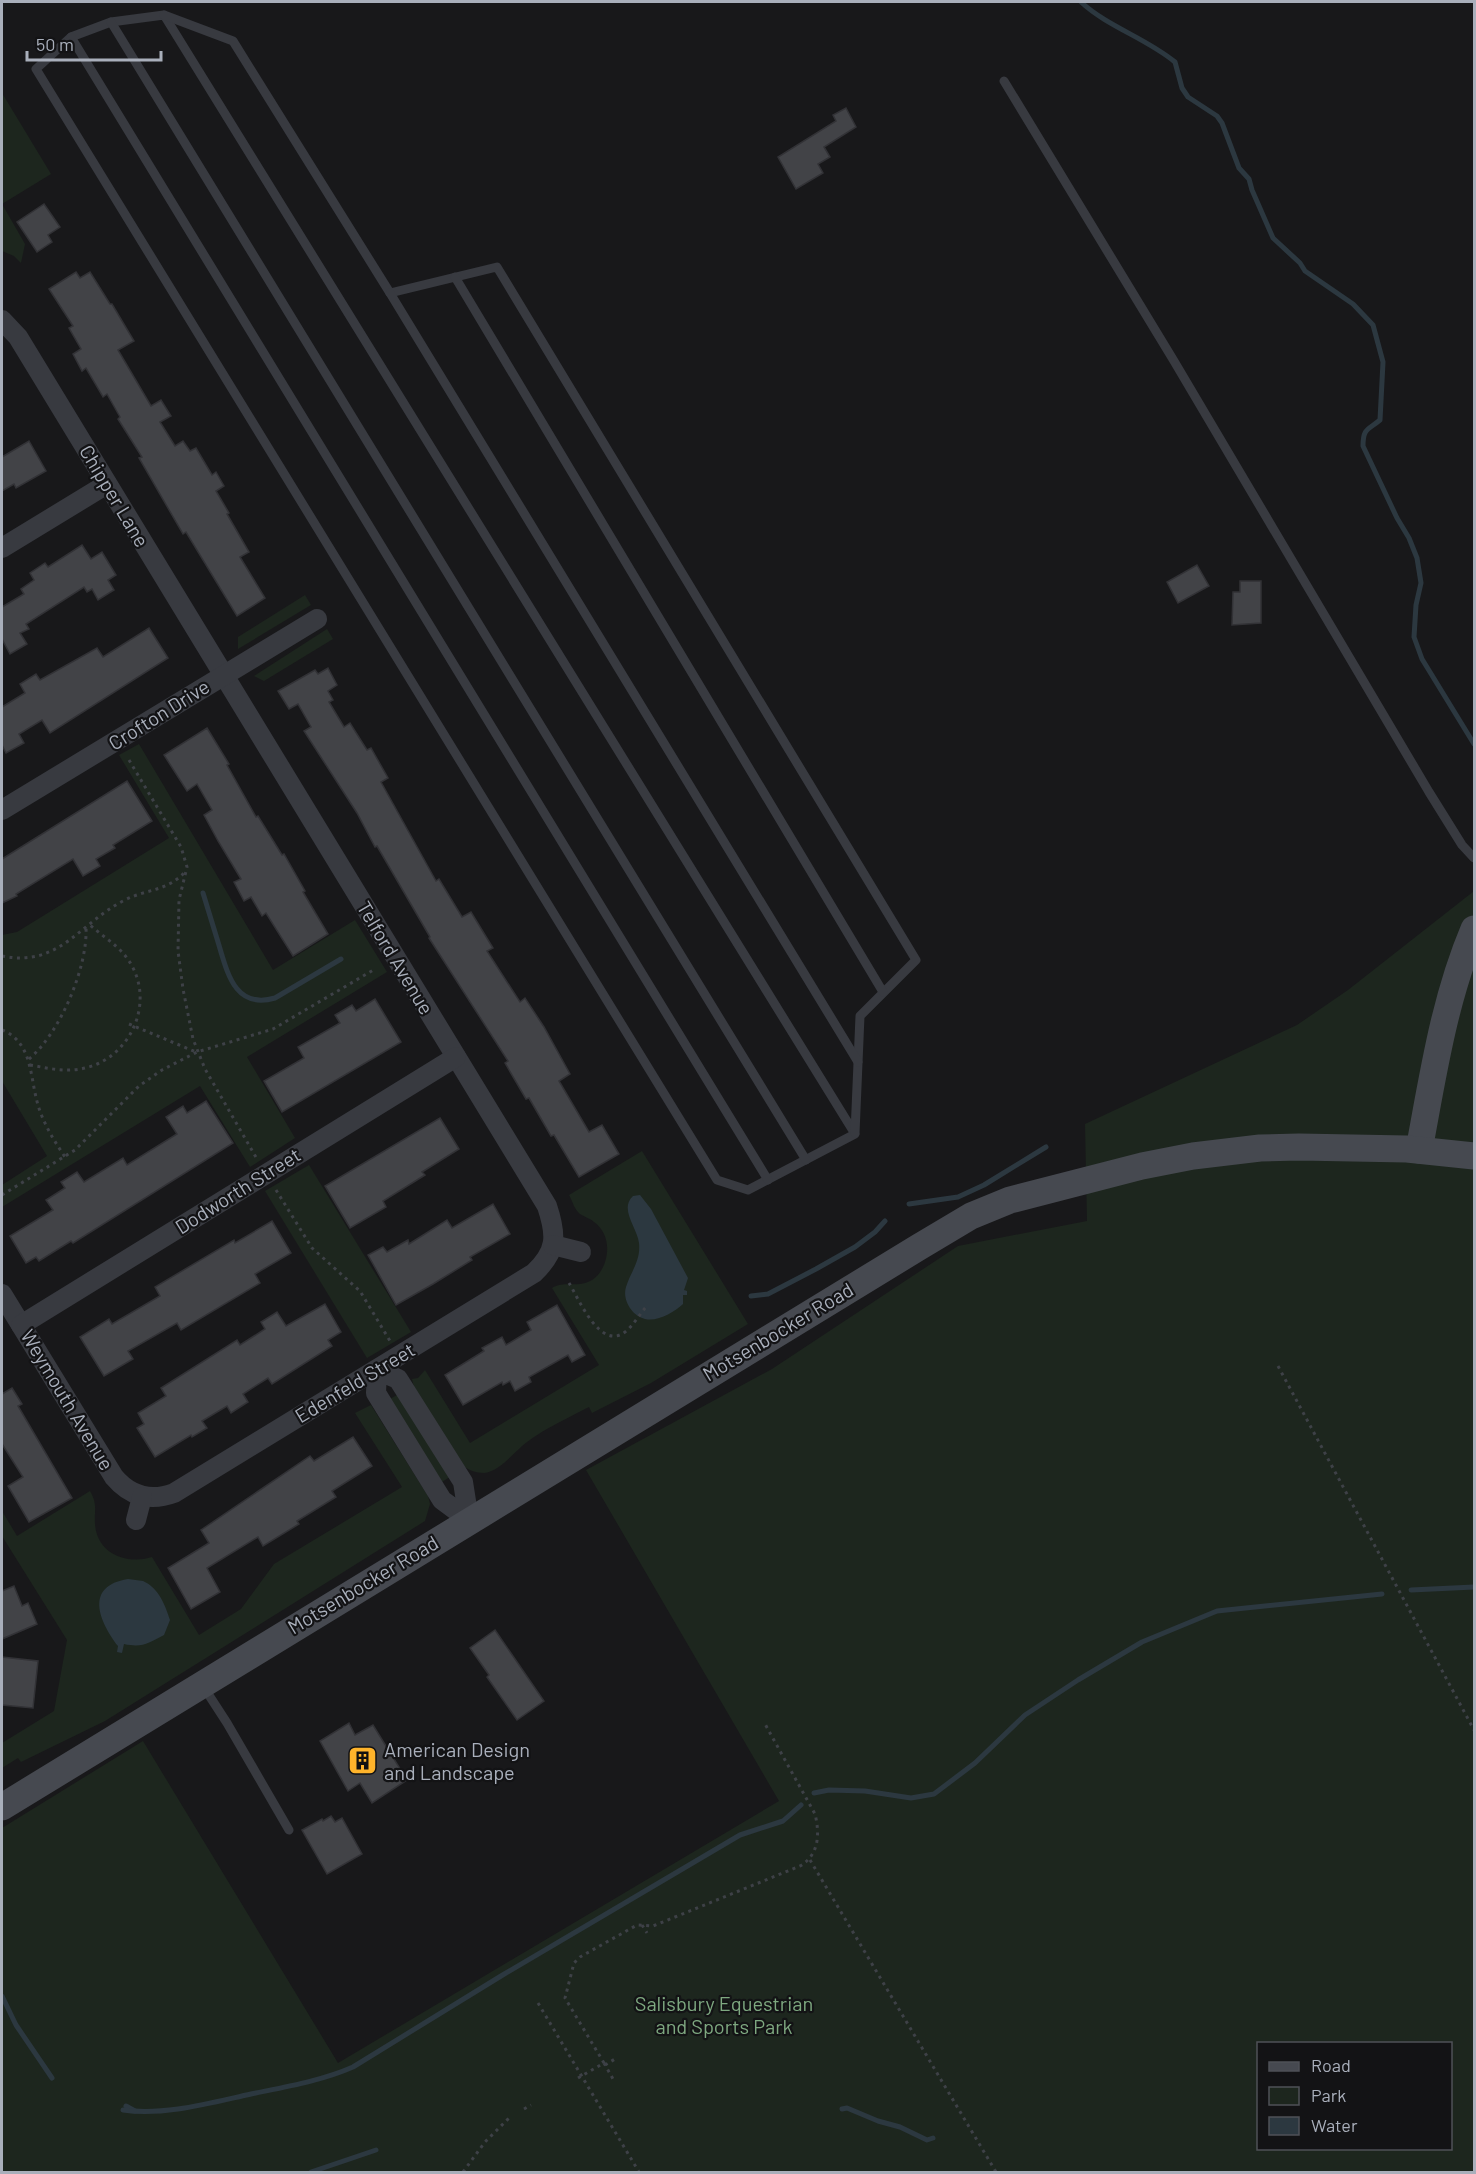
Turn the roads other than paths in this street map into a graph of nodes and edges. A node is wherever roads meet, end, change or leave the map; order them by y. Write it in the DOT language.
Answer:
graph roads {
  1 [pos="164,15"];
  2 [pos="111,22"];
  3 [pos="71,37"];
  4 [pos="1004,81"];
  5 [pos="455,277"];
  6 [pos="390,293"];
  7 [pos="2,320"];
  8 [pos="107,484"];
  9 [pos="2,548"];
  10 [pos="317,620"];
  11 [pos="223,675"];
  12 [pos="2,810"];
  13 [pos="1474,858"];
  14 [pos="1474,929"];
  15 [pos="883,992"];
  16 [pos="456,1057"];
  17 [pos="858,1063"];
  18 [pos="855,1134"];
  19 [pos="1419,1150"];
  20 [pos="1474,1156"];
  21 [pos="806,1160"];
  22 [pos="768,1180"];
  23 [pos="554,1245"];
  24 [pos="582,1252"];
  25 [pos="2,1294"];
  26 [pos="21,1325"];
  27 [pos="377,1370"];
  28 [pos="142,1497"];
  29 [pos="136,1520"];
  30 [pos="469,1520"];
  31 [pos="202,1684"];
  32 [pos="2,1807"];
  33 [pos="289,1830"];
  1 -- 2 [label="lane"];
  1 -- 6 [label="lane"];
  1 -- 18 [label="lane"];
  2 -- 3 [label="lane"];
  2 -- 21 [label="lane"];
  3 -- 22 [label="lane"];
  3 -- 22 [label="lane"];
  4 -- 13 [label="lane"];
  5 -- 6 [label="lane"];
  5 -- 15 [label="lane"];
  5 -- 15 [label="lane"];
  6 -- 17 [label="lane"];
  7 -- 8 [label="street, Chipper Lane"];
  8 -- 9 [label="street"];
  8 -- 11 [label="street, Chipper Lane"];
  10 -- 11 [label="street, Crofton Drive"];
  11 -- 12 [label="street, Crofton Drive"];
  11 -- 16 [label="street, Telford Avenue"];
  14 -- 19 [label="main road"];
  15 -- 17 [label="lane"];
  16 -- 23 [label="street, Telford Avenue"];
  16 -- 26 [label="street, Dodworth Street"];
  17 -- 18 [label="lane"];
  18 -- 21 [label="lane"];
  19 -- 20 [label="main road, Motsenbocker Road"];
  19 -- 30 [label="main road, Motsenbocker Road"];
  21 -- 22 [label="lane"];
  23 -- 24 [label="street"];
  23 -- 27 [label="street, Edenfeld Street"];
  25 -- 26 [label="street, Weymouth Avenue"];
  26 -- 28 [label="street, Weymouth Avenue"];
  27 -- 28 [label="street, Edenfeld Street"];
  27 -- 30 [label="street"];
  27 -- 30 [label="street"];
  28 -- 29 [label="street"];
  30 -- 31 [label="main road, Motsenbocker Road"];
  31 -- 32 [label="main road, Motsenbocker Road"];
  31 -- 33 [label="lane"];
}
